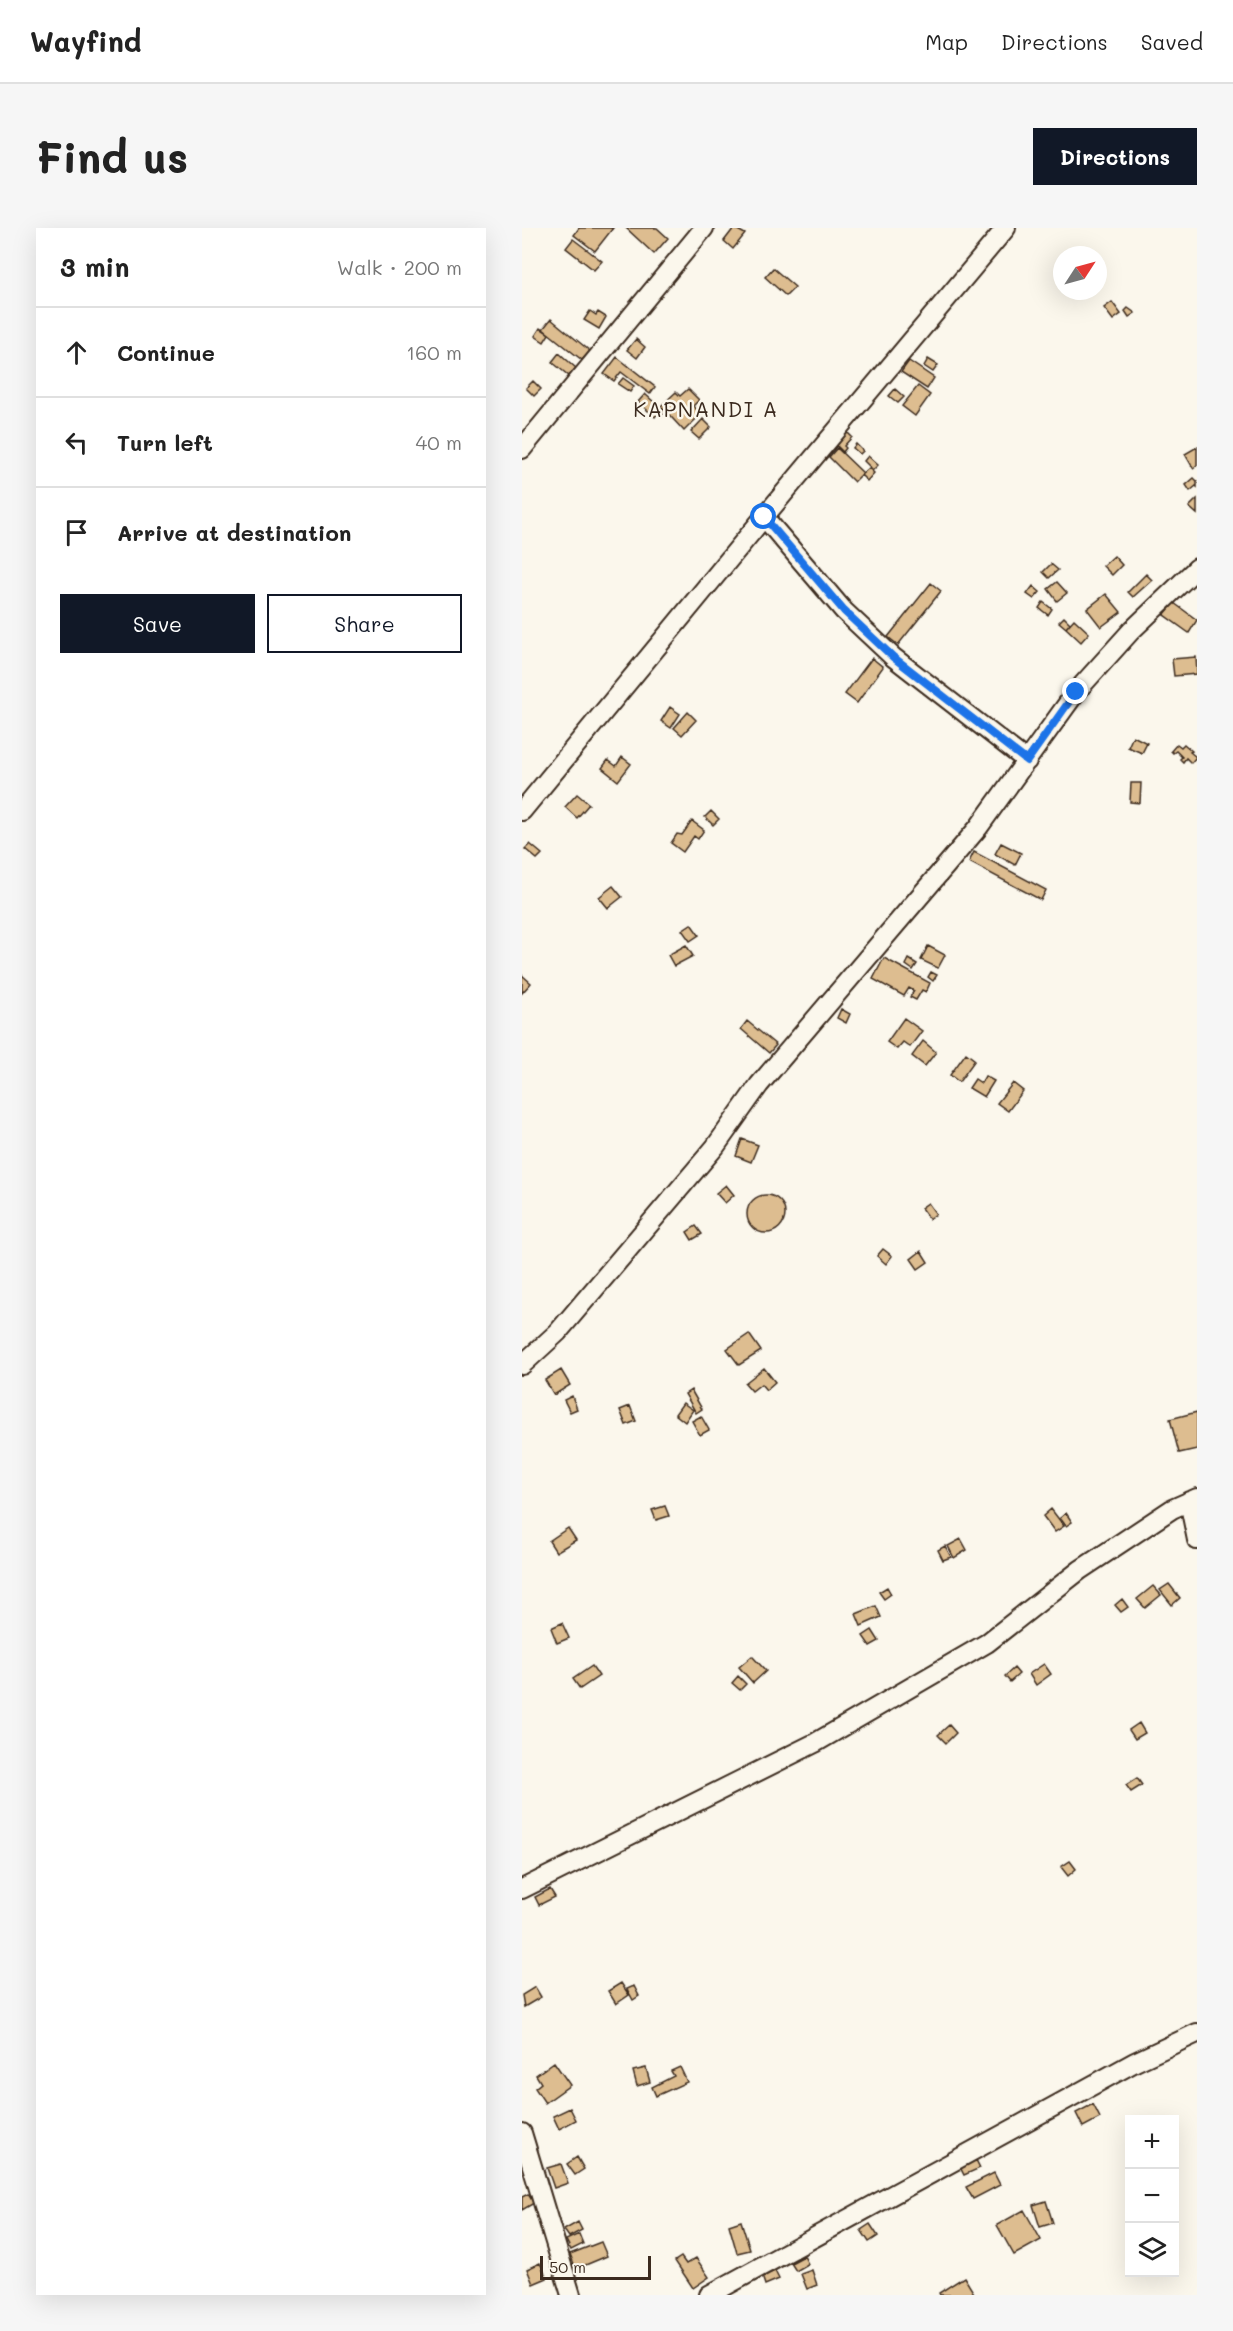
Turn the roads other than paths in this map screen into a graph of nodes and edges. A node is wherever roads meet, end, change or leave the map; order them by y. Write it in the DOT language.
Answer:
graph roads {
  1 [pos="704,228"];
  2 [pos="1006,228"];
  3 [pos="522,449"];
  4 [pos="764,517"];
  5 [pos="1197,568"];
  6 [pos="1027,761"];
  7 [pos="522,812"];
  8 [pos="522,1365"];
  9 [pos="1193,1500"];
  10 [pos="1197,1540"];
  11 [pos="522,1890"];
  12 [pos="1197,2033"];
  13 [pos="522,2133"];
  14 [pos="571,2295"];
  15 [pos="710,2295"];
  1 -- 3 [label="street"];
  2 -- 4 [label="street"];
  4 -- 6 [label="street"];
  4 -- 7 [label="street"];
  5 -- 6 [label="street"];
  6 -- 8 [label="street"];
  9 -- 10 [label="street"];
  9 -- 11 [label="street"];
  12 -- 15 [label="street"];
  13 -- 14 [label="street"];
}
